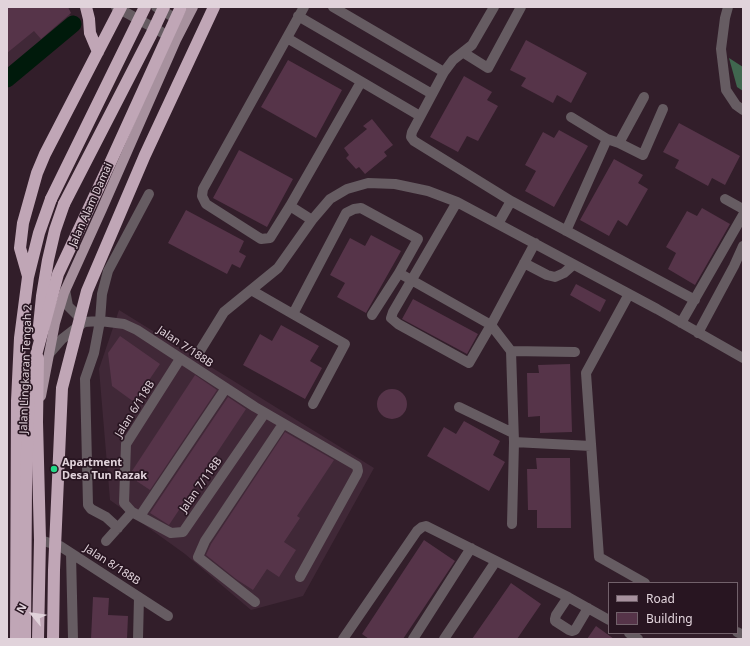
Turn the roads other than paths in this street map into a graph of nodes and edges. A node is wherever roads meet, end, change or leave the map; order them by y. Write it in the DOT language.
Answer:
graph roads {
  1 [pos="86,7"];
  2 [pos="145,7"];
  3 [pos="156,7"];
  4 [pos="164,7"];
  5 [pos="181,7"];
  6 [pos="193,7"];
  7 [pos="214,7"];
  8 [pos="304,7"];
  9 [pos="333,7"];
  10 [pos="494,7"];
  11 [pos="521,7"];
  12 [pos="728,7"];
  13 [pos="119,8"];
  14 [pos="298,16"];
  15 [pos="185,23"];
  16 [pos="287,38"];
  17 [pos="176,40"];
  18 [pos="98,52"];
  19 [pos="464,53"];
  20 [pos="444,72"];
  21 [pos="361,82"];
  22 [pos="432,94"];
  23 [pos="644,97"];
  24 [pos="663,109"];
  25 [pos="743,110"];
  26 [pos="420,116"];
  27 [pos="572,117"];
  28 [pos="607,139"];
  29 [pos="619,143"];
  30 [pos="149,194"];
  31 [pos="725,199"];
  32 [pos="511,201"];
  33 [pos="457,202"];
  34 [pos="290,206"];
  35 [pos="743,209"];
  36 [pos="743,215"];
  37 [pos="312,220"];
  38 [pos="498,224"];
  39 [pos="566,231"];
  40 [pos="535,244"];
  41 [pos="743,246"];
  42 [pos="524,263"];
  43 [pos="573,265"];
  44 [pos="399,273"];
  45 [pos="28,277"];
  46 [pos="412,281"];
  47 [pos="66,290"];
  48 [pos="251,290"];
  49 [pos="629,294"];
  50 [pos="695,300"];
  51 [pos="293,314"];
  52 [pos="372,315"];
  53 [pos="100,321"];
  54 [pos="84,322"];
  55 [pos="682,323"];
  56 [pos="491,325"];
  57 [pos="698,332"];
  58 [pos="511,351"];
  59 [pos="575,352"];
  60 [pos="49,354"];
  61 [pos="198,354"];
  62 [pos="743,358"];
  63 [pos="180,359"];
  64 [pos="226,388"];
  65 [pos="313,404"];
  66 [pos="459,407"];
  67 [pos="265,413"];
  68 [pos="37,422"];
  69 [pos="283,424"];
  70 [pos="513,437"];
  71 [pos="591,446"];
  72 [pos="136,514"];
  73 [pos="512,524"];
  74 [pos="118,528"];
  75 [pos="40,540"];
  76 [pos="106,540"];
  77 [pos="471,548"];
  78 [pos="72,554"];
  79 [pos="496,561"];
  80 [pos="300,577"];
  81 [pos="643,582"];
  82 [pos="139,597"];
  83 [pos="568,597"];
  84 [pos="255,602"];
  85 [pos="588,608"];
  86 [pos="168,616"];
  87 [pos="608,619"];
  88 [pos="16,639"];
  89 [pos="25,639"];
  90 [pos="38,639"];
  91 [pos="53,639"];
  92 [pos="74,639"];
  93 [pos="138,639"];
  94 [pos="343,639"];
  95 [pos="413,639"];
  96 [pos="444,639"];
  1 -- 18 [label="highway"];
  2 -- 45 [label="highway, Jalan Lingkaran Tengah 2, bridge"];
  3 -- 15 [label="street"];
  4 -- 68 [label="highway, Jalan Lingkaran Tengah 2, bridge"];
  5 -- 89 [label="highway, bridge"];
  6 -- 15 [label="main road, Jalan Alam Damai"];
  7 -- 91 [label="highway, bridge"];
  8 -- 14 [label="street"];
  9 -- 20 [label="street"];
  10 -- 19 [label="street"];
  11 -- 19 [label="street"];
  12 -- 25 [label="street"];
  13 -- 17 [label="street"];
  13 -- 18 [label="highway"];
  14 -- 16 [label="street"];
  14 -- 22 [label="street"];
  15 -- 17 [label="main road, Jalan Alam Damai"];
  16 -- 21 [label="street"];
  16 -- 34 [label="street"];
  17 -- 47 [label="main road, Jalan Alam Damai"];
  18 -- 45 [label="highway"];
  19 -- 20 [label="street"];
  20 -- 22 [label="street"];
  21 -- 26 [label="street"];
  21 -- 34 [label="street"];
  22 -- 26 [label="street"];
  23 -- 29 [label="street"];
  24 -- 29 [label="street"];
  26 -- 32 [label="street"];
  27 -- 28 [label="street"];
  28 -- 29 [label="street"];
  28 -- 39 [label="street"];
  30 -- 53 [label="street"];
  31 -- 35 [label="street"];
  32 -- 38 [label="street"];
  32 -- 39 [label="street"];
  33 -- 37 [label="street"];
  33 -- 38 [label="street"];
  33 -- 46 [label="street"];
  34 -- 37 [label="street"];
  36 -- 50 [label="street"];
  37 -- 48 [label="street"];
  38 -- 40 [label="street"];
  39 -- 50 [label="street"];
  40 -- 42 [label="street"];
  40 -- 43 [label="street"];
  41 -- 57 [label="street"];
  42 -- 43 [label="street"];
  42 -- 56 [label="street"];
  43 -- 49 [label="street"];
  44 -- 46 [label="street"];
  44 -- 51 [label="street"];
  44 -- 52 [label="street"];
  45 -- 88 [label="highway, Jalan Lingkaran Tengah 2"];
  46 -- 56 [label="street"];
  46 -- 56 [label="street"];
  47 -- 54 [label="street"];
  47 -- 60 [label="main road, Jalan Alam Damai"];
  48 -- 51 [label="street"];
  48 -- 61 [label="street"];
  49 -- 55 [label="street"];
  49 -- 71 [label="street"];
  50 -- 55 [label="street"];
  51 -- 65 [label="street"];
  53 -- 54 [label="street, Jalan 7/188B"];
  53 -- 63 [label="street, Jalan 7/188B"];
  53 -- 74 [label="street"];
  54 -- 60 [label="street"];
  55 -- 57 [label="street"];
  56 -- 58 [label="street"];
  57 -- 62 [label="street"];
  58 -- 59 [label="street"];
  58 -- 70 [label="street"];
  60 -- 68 [label="main road, Jalan Alam Damai"];
  63 -- 64 [label="street, Jalan 7/188B"];
  63 -- 72 [label="street, Jalan 6/118B"];
  64 -- 67 [label="street, Jalan 7/188B"];
  64 -- 72 [label="street"];
  66 -- 70 [label="street"];
  67 -- 69 [label="street, Jalan 7/188B"];
  67 -- 72 [label="street, Jalan 7/118B"];
  68 -- 75 [label="highway, Jalan Lingkaran Tengah 2"];
  69 -- 80 [label="street, Jalan 7/188B"];
  69 -- 84 [label="street"];
  70 -- 71 [label="street"];
  70 -- 73 [label="street"];
  71 -- 81 [label="street"];
  72 -- 74 [label="street"];
  74 -- 76 [label="street"];
  75 -- 78 [label="street, Jalan 8/188B"];
  75 -- 90 [label="highway, Jalan Lingkaran Tengah 2"];
  77 -- 79 [label="street"];
  77 -- 94 [label="street"];
  77 -- 95 [label="street"];
  78 -- 82 [label="street, Jalan 8/188B"];
  78 -- 92 [label="street"];
  79 -- 83 [label="street"];
  79 -- 96 [label="street"];
  82 -- 86 [label="street, Jalan 8/188B"];
  82 -- 93 [label="street"];
  83 -- 85 [label="street"];
  83 -- 85 [label="street"];
  85 -- 87 [label="street"];
}
